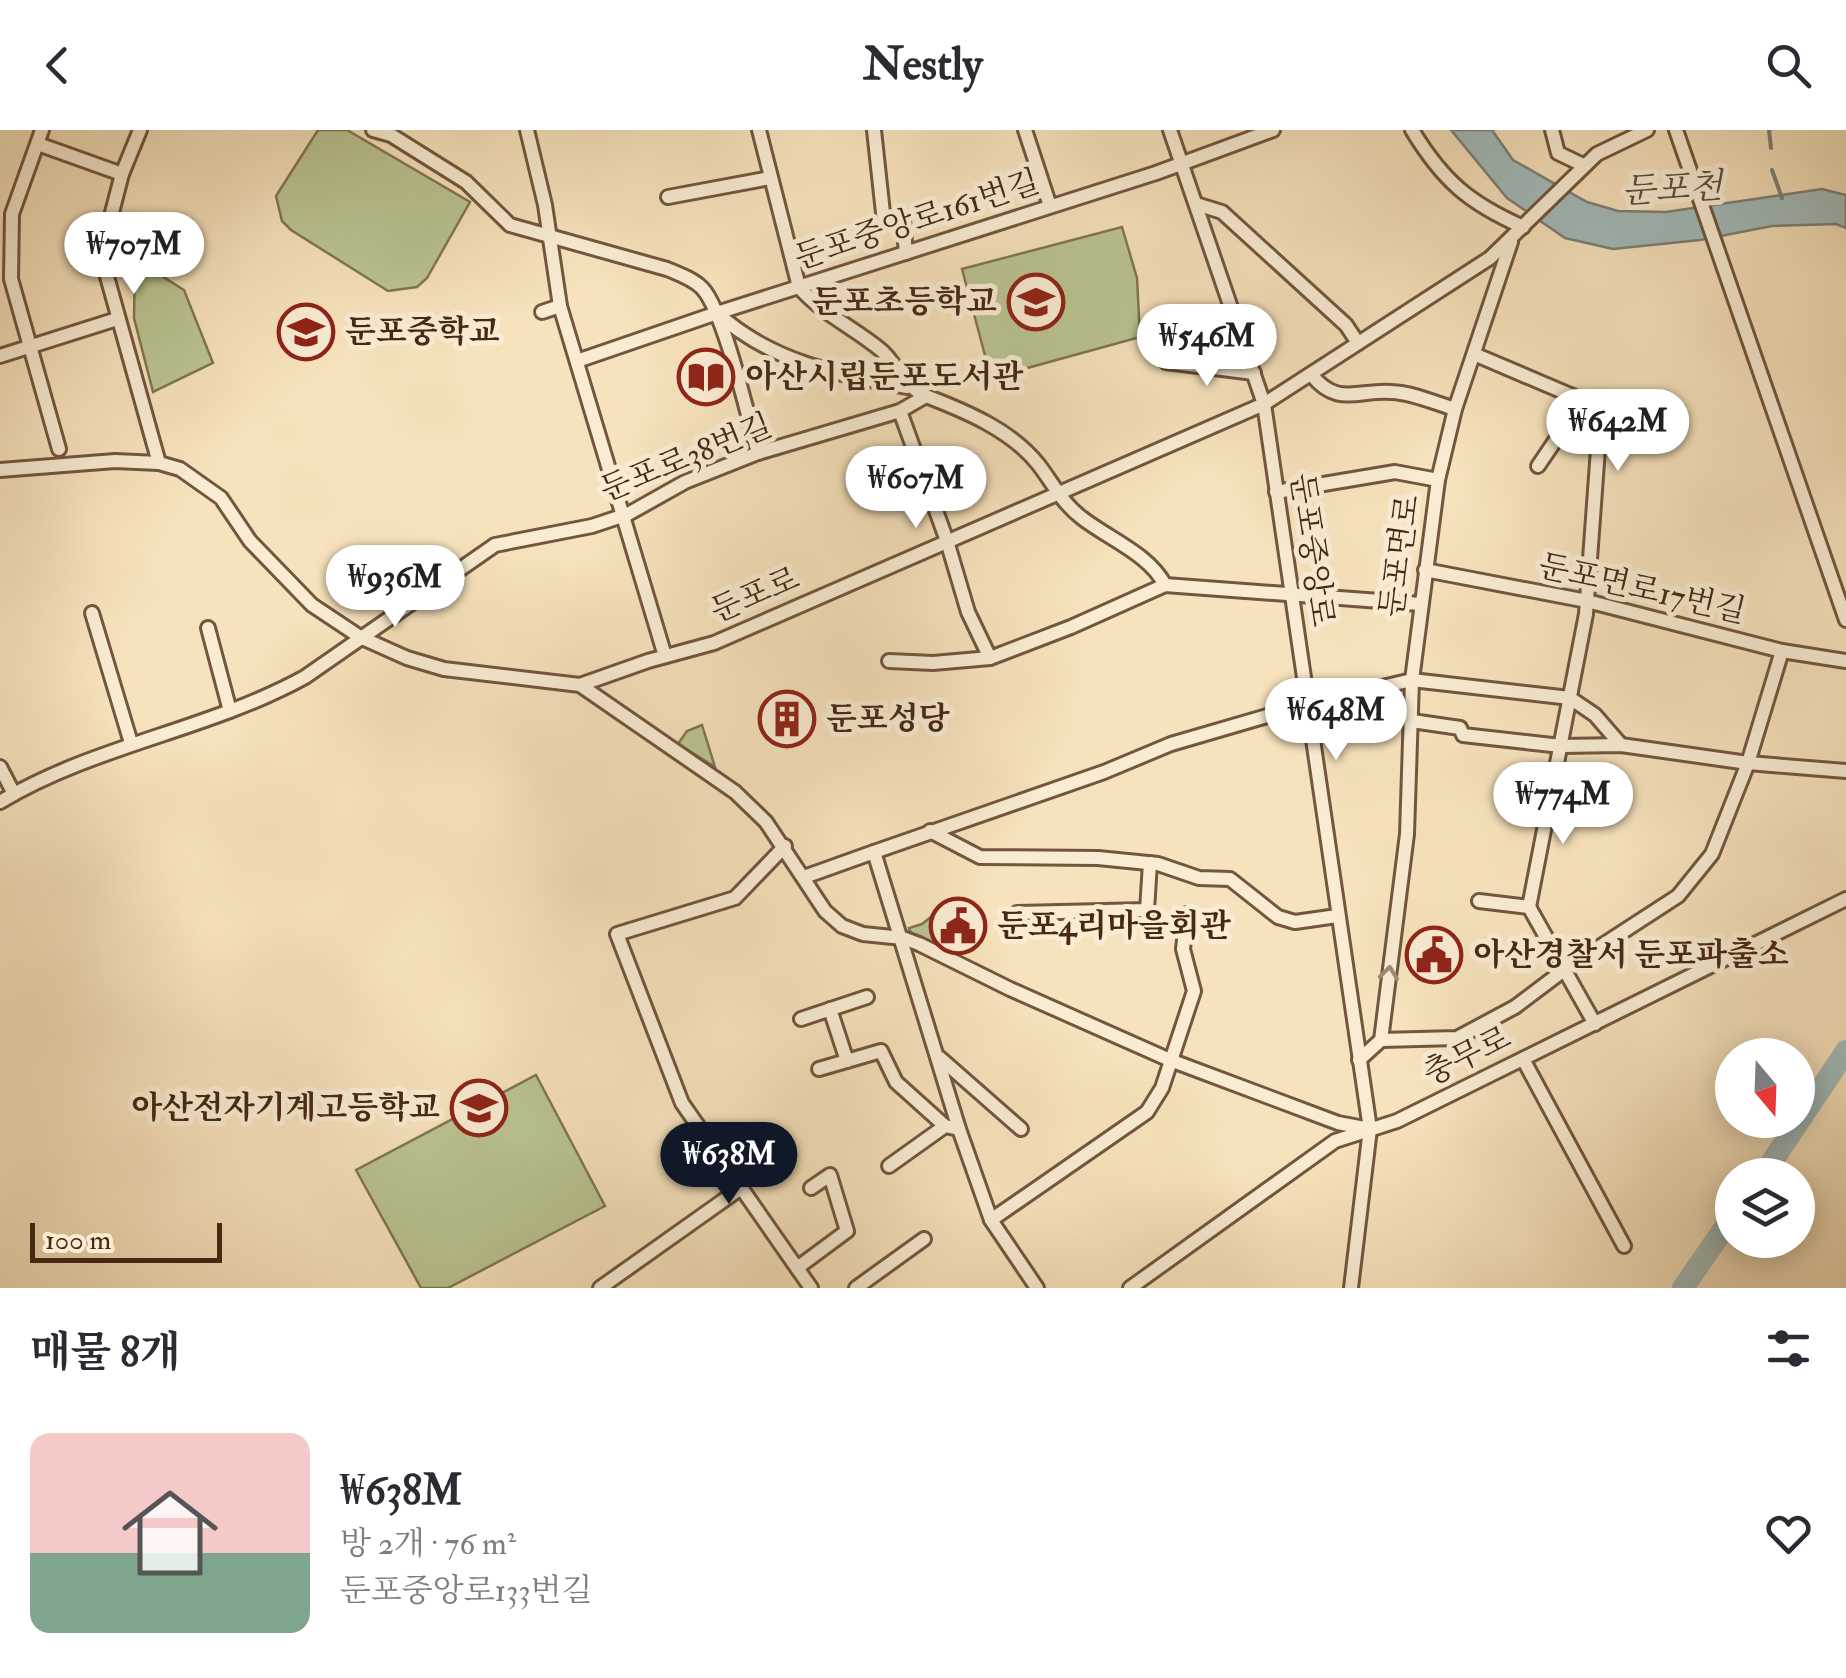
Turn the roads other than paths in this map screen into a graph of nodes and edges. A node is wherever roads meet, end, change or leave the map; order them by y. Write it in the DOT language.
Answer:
graph roads {
  1 [pos="140,130"];
  2 [pos="373,130"];
  3 [pos="528,130"];
  4 [pos="759,130"];
  5 [pos="874,130"];
  6 [pos="1025,130"];
  7 [pos="1170,130"];
  8 [pos="1273,130"];
  9 [pos="1412,130"];
  10 [pos="1552,130"];
  11 [pos="1647,130"];
  12 [pos="1676,130"];
  13 [pos="40,137"];
  14 [pos="1182,162"];
  15 [pos="1580,169"];
  16 [pos="122,174"];
  17 [pos="770,178"];
  18 [pos="668,196"];
  19 [pos="1196,204"];
  20 [pos="1050,206"];
  21 [pos="6,213"];
  22 [pos="1525,225"];
  23 [pos="548,235"];
  24 [pos="1512,240"];
  25 [pos="906,252"];
  26 [pos="799,288"];
  27 [pos="560,306"];
  28 [pos="542,312"];
  29 [pos="716,313"];
  30 [pos="118,319"];
  31 [pos="1358,344"];
  32 [pos="30,346"];
  33 [pos="1474,354"];
  34 [pos="0,356"];
  35 [pos="578,360"];
  36 [pos="1166,362"];
  37 [pos="1254,374"];
  38 [pos="1310,374"];
  39 [pos="907,387"];
  40 [pos="926,396"];
  41 [pos="1590,403"];
  42 [pos="1264,404"];
  43 [pos="1455,408"];
  44 [pos="900,412"];
  45 [pos="59,448"];
  46 [pos="758,453"];
  47 [pos="159,463"];
  48 [pos="1538,466"];
  49 [pos="0,470"];
  50 [pos="1438,480"];
  51 [pos="1276,492"];
  52 [pos="1056,494"];
  53 [pos="623,516"];
  54 [pos="948,541"];
  55 [pos="1425,570"];
  56 [pos="1166,585"];
  57 [pos="1290,592"];
  58 [pos="1586,601"];
  59 [pos="1420,604"];
  60 [pos="1845,612"];
  61 [pos="92,613"];
  62 [pos="208,628"];
  63 [pos="360,636"];
  64 [pos="1782,651"];
  65 [pos="665,656"];
  66 [pos="990,658"];
  67 [pos="889,660"];
  68 [pos="1846,661"];
  69 [pos="1412,680"];
  70 [pos="580,685"];
  71 [pos="1570,698"];
  72 [pos="1305,705"];
  73 [pos="230,711"];
  74 [pos="1412,722"];
  75 [pos="131,744"];
  76 [pos="1621,745"];
  77 [pos="1561,746"];
  78 [pos="1748,763"];
  79 [pos="0,767"];
  80 [pos="1846,771"];
  81 [pos="14,794"];
  82 [pos="0,802"];
  83 [pos="930,831"];
  84 [pos="784,846"];
  85 [pos="874,852"];
  86 [pos="1150,863"];
  87 [pos="804,877"];
  88 [pos="1846,899"];
  89 [pos="1479,901"];
  90 [pos="1529,907"];
  91 [pos="1017,913"];
  92 [pos="1187,914"];
  93 [pos="1337,916"];
  94 [pos="902,938"];
  95 [pos="1564,970"];
  96 [pos="867,997"];
  97 [pos="830,1010"];
  98 [pos="801,1019"];
  99 [pos="1596,1024"];
  100 [pos="1381,1040"];
  101 [pos="937,1055"];
  102 [pos="1523,1059"];
  103 [pos="1170,1060"];
  104 [pos="1359,1060"];
  105 [pos="847,1061"];
  106 [pos="819,1069"];
  107 [pos="952,1128"];
  108 [pos="1021,1129"];
  109 [pos="1370,1129"];
  110 [pos="889,1166"];
  111 [pos="741,1188"];
  112 [pos="812,1188"];
  113 [pos="991,1220"];
  114 [pos="924,1240"];
  115 [pos="1624,1246"];
  116 [pos="796,1268"];
  117 [pos="600,1288"];
  118 [pos="810,1288"];
  119 [pos="856,1288"];
  120 [pos="1036,1288"];
  121 [pos="1130,1288"];
  122 [pos="1351,1288"];
  1 -- 16 [label="street"];
  2 -- 23 [label="street"];
  3 -- 23 [label="street"];
  4 -- 17 [label="street"];
  5 -- 25 [label="street"];
  6 -- 20 [label="street"];
  7 -- 14 [label="street, 둔포중앙로"];
  8 -- 14 [label="street, 둔포중앙로161번길"];
  9 -- 22 [label="street"];
  10 -- 15 [label="street"];
  11 -- 15 [label="street, 둔포로"];
  12 -- 60 [label="street"];
  13 -- 16 [label="street"];
  13 -- 21 [label="street"];
  14 -- 19 [label="street, 둔포중앙로"];
  14 -- 20 [label="street, 둔포중앙로161번길"];
  15 -- 22 [label="street, 둔포로"];
  16 -- 30 [label="street"];
  17 -- 18 [label="street"];
  17 -- 26 [label="street"];
  19 -- 31 [label="street"];
  19 -- 37 [label="street, 둔포중앙로"];
  20 -- 25 [label="street, 둔포중앙로161번길"];
  21 -- 32 [label="street"];
  22 -- 24 [label="street, 둔포로"];
  23 -- 27 [label="street"];
  23 -- 29 [label="street"];
  24 -- 31 [label="street, 둔포로"];
  24 -- 33 [label="street, 둔포면로"];
  25 -- 26 [label="street, 둔포중앙로161번길"];
  26 -- 29 [label="street, 둔포중앙로161번길"];
  26 -- 39 [label="street"];
  27 -- 28 [label="street"];
  27 -- 35 [label="street"];
  29 -- 35 [label="street, 둔포중앙로161번길"];
  29 -- 39 [label="street"];
  29 -- 46 [label="street"];
  30 -- 32 [label="street"];
  30 -- 47 [label="street"];
  31 -- 38 [label="street, 둔포로"];
  32 -- 34 [label="street"];
  32 -- 45 [label="street"];
  33 -- 41 [label="street"];
  33 -- 43 [label="street, 둔포면로"];
  35 -- 53 [label="street"];
  36 -- 37 [label="street"];
  37 -- 42 [label="street, 둔포중앙로"];
  38 -- 42 [label="street, 둔포로"];
  38 -- 43 [label="street"];
  39 -- 40 [label="street"];
  40 -- 44 [label="street, 둔포로38번길"];
  40 -- 52 [label="street"];
  41 -- 48 [label="street"];
  41 -- 58 [label="street"];
  42 -- 51 [label="street, 둔포중앙로"];
  42 -- 52 [label="street, 둔포로"];
  43 -- 50 [label="street, 둔포면로"];
  44 -- 46 [label="street, 둔포로38번길"];
  44 -- 54 [label="street"];
  46 -- 53 [label="street, 둔포로38번길"];
  47 -- 49 [label="street, 둔포로"];
  47 -- 63 [label="street, 둔포로"];
  50 -- 51 [label="street"];
  50 -- 55 [label="street, 둔포면로"];
  51 -- 57 [label="street, 둔포중앙로"];
  52 -- 54 [label="street, 둔포로"];
  52 -- 56 [label="street"];
  53 -- 63 [label="street, 둔포로38번길"];
  53 -- 65 [label="street"];
  54 -- 65 [label="street, 둔포로"];
  54 -- 66 [label="street"];
  55 -- 58 [label="street, 둔포면로17번길"];
  55 -- 59 [label="street, 둔포면로"];
  56 -- 57 [label="street"];
  56 -- 66 [label="street"];
  57 -- 59 [label="street"];
  57 -- 72 [label="street, 둔포중앙로"];
  58 -- 64 [label="street, 둔포면로17번길"];
  58 -- 71 [label="street"];
  59 -- 69 [label="street, 둔포면로"];
  61 -- 75 [label="street"];
  62 -- 73 [label="street"];
  63 -- 70 [label="street, 둔포로"];
  63 -- 73 [label="street, 둔포로38번길"];
  64 -- 68 [label="street, 둔포면로17번길"];
  64 -- 78 [label="street"];
  65 -- 70 [label="street, 둔포로"];
  66 -- 67 [label="street"];
  69 -- 71 [label="street"];
  69 -- 72 [label="street"];
  69 -- 74 [label="street, 둔포면로"];
  70 -- 84 [label="street, 둔포로"];
  71 -- 76 [label="street"];
  71 -- 77 [label="street"];
  72 -- 83 [label="street"];
  72 -- 93 [label="street, 둔포중앙로"];
  73 -- 75 [label="street, 둔포로38번길"];
  74 -- 77 [label="street"];
  100 -- 74 [label="street, 둔포면로, one-way"];
  75 -- 81 [label="street, 둔포로38번길"];
  76 -- 77 [label="street"];
  76 -- 78 [label="street"];
  77 -- 90 [label="street"];
  78 -- 80 [label="street"];
  78 -- 95 [label="street"];
  79 -- 81 [label="street"];
  81 -- 82 [label="street, 둔포로38번길"];
  83 -- 85 [label="street"];
  83 -- 86 [label="street"];
  84 -- 87 [label="street, 둔포로"];
  84 -- 111 [label="street"];
  85 -- 87 [label="street"];
  85 -- 94 [label="street"];
  86 -- 91 [label="street"];
  86 -- 93 [label="street"];
  87 -- 94 [label="street, 둔포로"];
  88 -- 99 [label="street, 충무로"];
  89 -- 90 [label="street"];
  90 -- 95 [label="street"];
  92 -- 103 [label="street"];
  93 -- 104 [label="street, 둔포중앙로"];
  94 -- 101 [label="street"];
  94 -- 103 [label="street, 둔포로"];
  95 -- 99 [label="street"];
  95 -- 100 [label="street"];
  96 -- 97 [label="street"];
  97 -- 98 [label="street"];
  97 -- 105 [label="street"];
  99 -- 102 [label="street, 충무로"];
  100 -- 104 [label="street"];
  101 -- 107 [label="street"];
  101 -- 108 [label="street"];
  102 -- 109 [label="street, 충무로"];
  102 -- 115 [label="street"];
  103 -- 109 [label="street, 둔포로"];
  103 -- 113 [label="street"];
  104 -- 109 [label="street, 둔포중앙로"];
  105 -- 106 [label="street"];
  105 -- 107 [label="street"];
  107 -- 110 [label="street"];
  107 -- 113 [label="street"];
  109 -- 121 [label="street, 충무로"];
  109 -- 122 [label="street, 둔포중앙로"];
  111 -- 116 [label="street"];
  111 -- 117 [label="street"];
  112 -- 116 [label="street"];
  113 -- 120 [label="street"];
  114 -- 119 [label="street"];
  116 -- 118 [label="street"];
}
